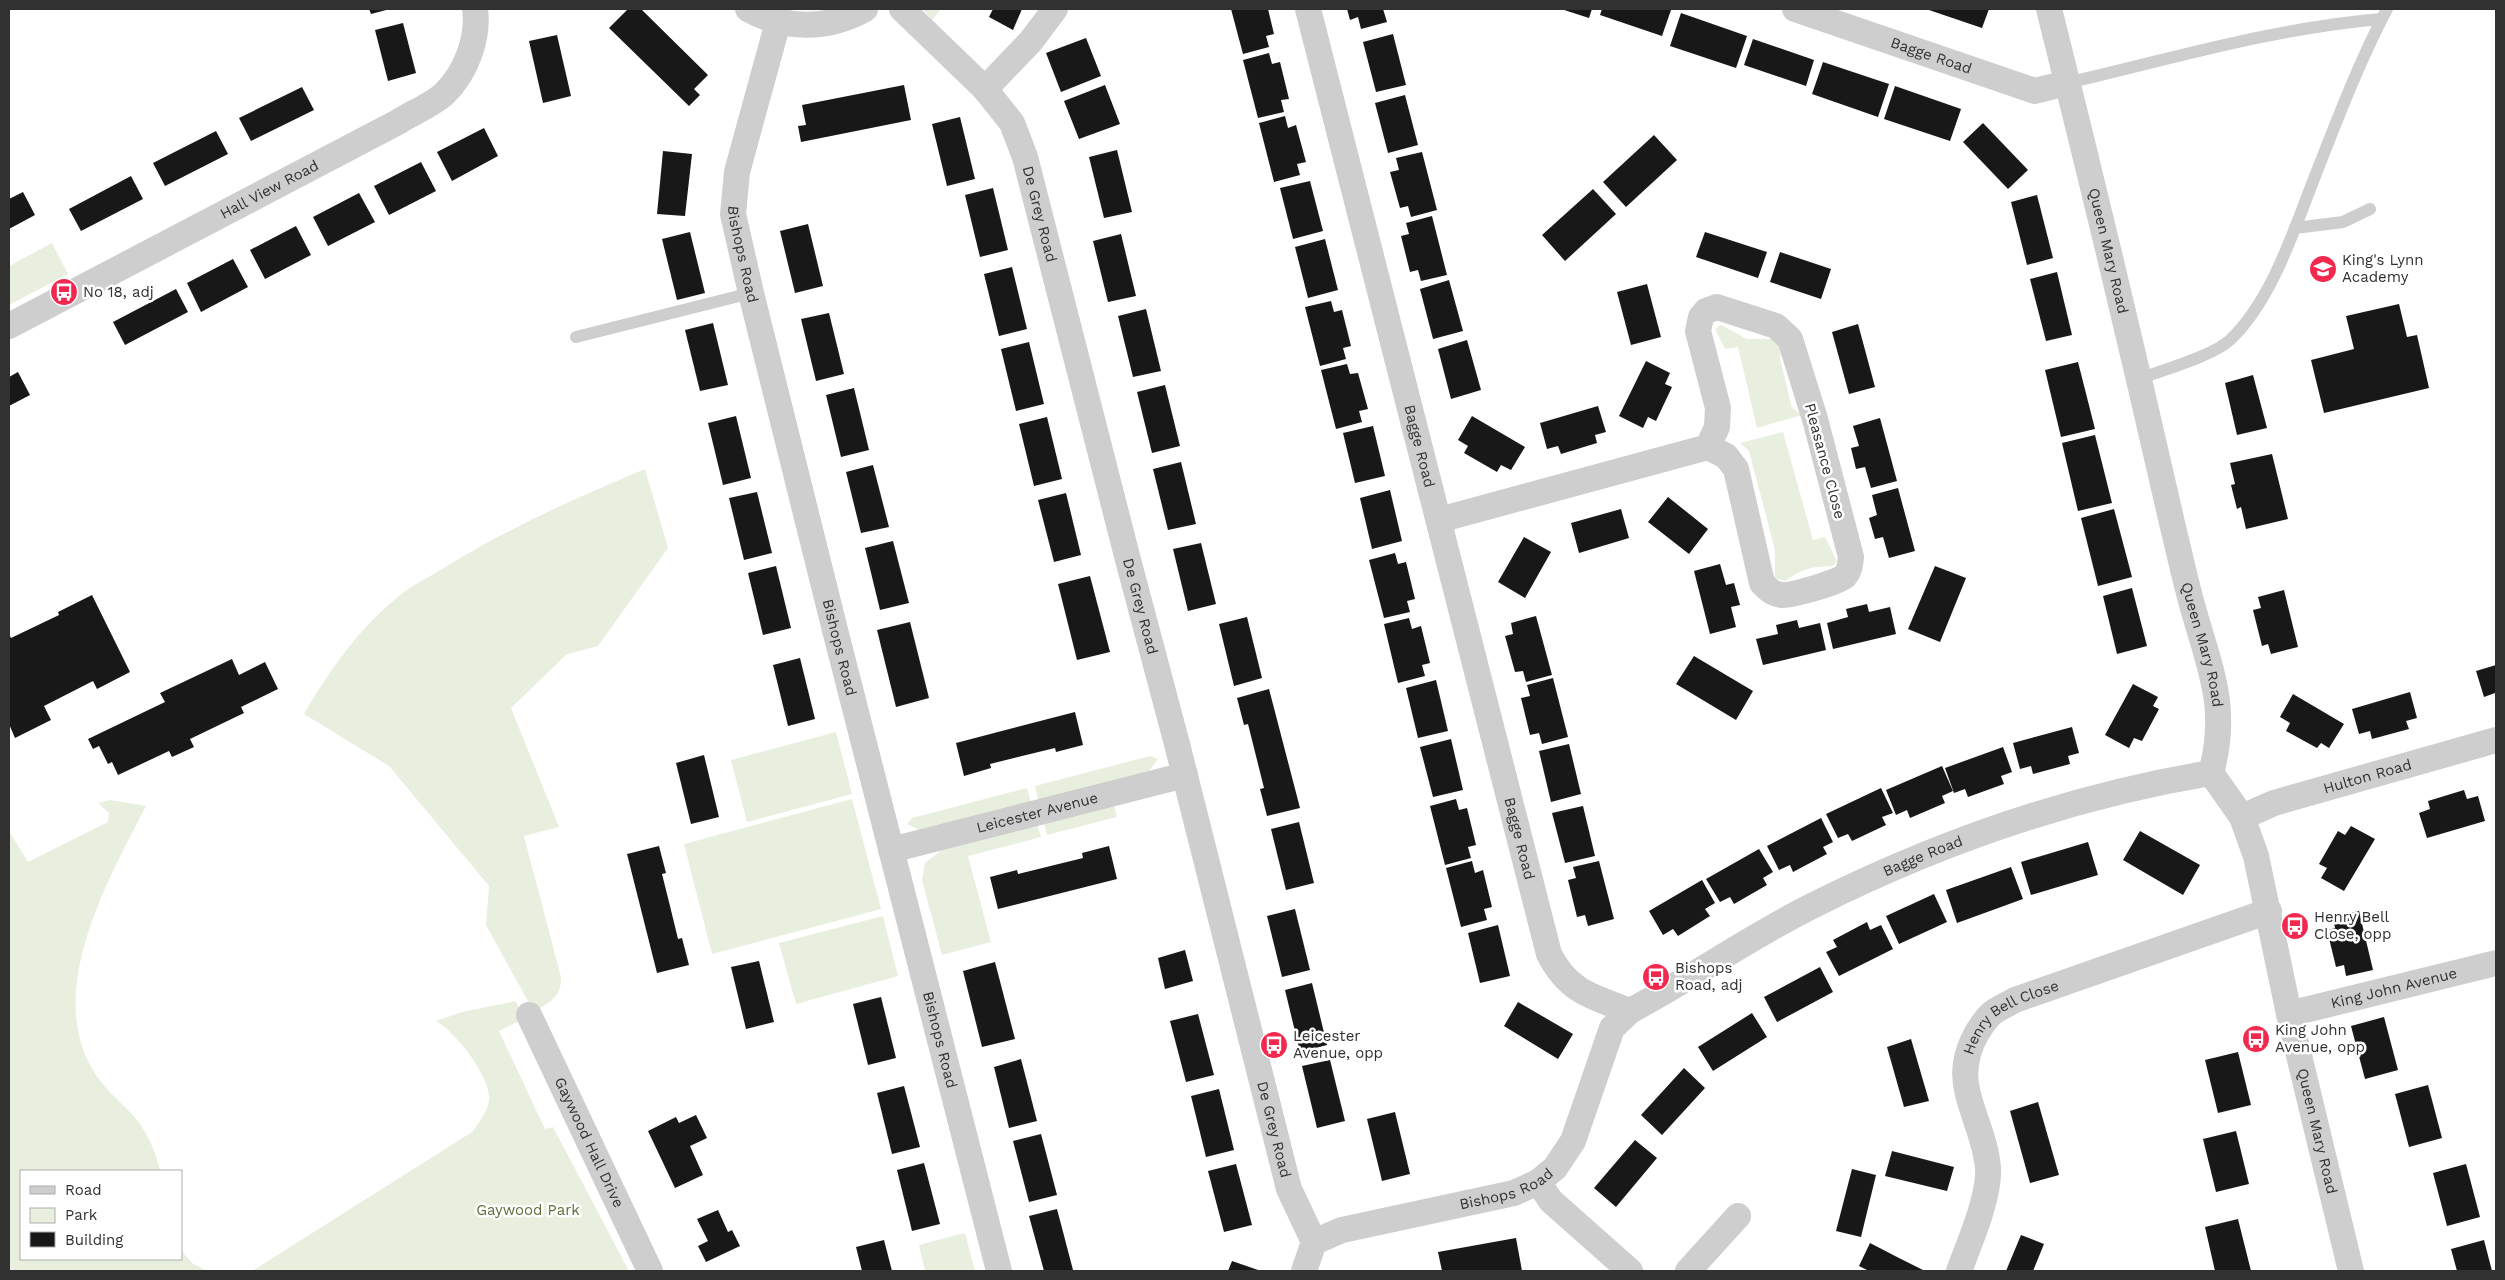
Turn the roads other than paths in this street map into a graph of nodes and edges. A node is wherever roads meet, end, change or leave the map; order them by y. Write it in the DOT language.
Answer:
graph roads {
  1 [pos="475,9"];
  2 [pos="748,9"];
  3 [pos="865,9"];
  4 [pos="902,9"];
  5 [pos="1055,9"];
  6 [pos="1308,9"];
  7 [pos="1795,9"];
  8 [pos="2049,9"];
  9 [pos="2384,14"];
  10 [pos="778,22"];
  11 [pos="2067,83"];
  12 [pos="985,89"];
  13 [pos="2370,209"];
  14 [pos="2295,228"];
  15 [pos="751,293"];
  16 [pos="9,326"];
  17 [pos="576,337"];
  18 [pos="2139,379"];
  19 [pos="1708,447"];
  20 [pos="1439,520"];
  21 [pos="2496,740"];
  22 [pos="2211,773"];
  23 [pos="1185,775"];
  24 [pos="2242,817"];
  25 [pos="891,850"];
  26 [pos="2269,911"];
  27 [pos="2496,963"];
  28 [pos="1630,1011"];
  29 [pos="2289,1014"];
  30 [pos="529,1015"];
  31 [pos="1538,1182"];
  32 [pos="1738,1216"];
  33 [pos="1314,1242"];
  34 [pos="650,1271"];
  35 [pos="999,1271"];
  36 [pos="1304,1271"];
  37 [pos="1630,1271"];
  38 [pos="1688,1271"];
  39 [pos="1959,1271"];
  40 [pos="2351,1271"];
  1 -- 16 [label="street, Hall View Road"];
  2 -- 10 [label="street"];
  3 -- 10 [label="street"];
  4 -- 12 [label="street, De Grey Road"];
  5 -- 12 [label="street"];
  6 -- 20 [label="street, Bagge Road"];
  7 -- 11 [label="street, Bagge Road"];
  8 -- 11 [label="street, Queen Mary Road"];
  9 -- 11 [label="lane"];
  9 -- 14 [label="lane"];
  10 -- 15 [label="street, Bishops Road"];
  11 -- 18 [label="street, Queen Mary Road"];
  12 -- 23 [label="street, De Grey Road"];
  13 -- 14 [label="lane"];
  14 -- 18 [label="lane"];
  15 -- 17 [label="lane"];
  15 -- 25 [label="street, Bishops Road"];
  18 -- 22 [label="street, Queen Mary Road"];
  19 -- 19 [label="street, Pleasance Close"];
  19 -- 20 [label="street"];
  20 -- 28 [label="street, Bagge Road"];
  21 -- 24 [label="street, Hulton Road"];
  22 -- 24 [label="street, Queen Mary Road"];
  22 -- 28 [label="street, Bagge Road"];
  23 -- 25 [label="street, Leicester Avenue"];
  23 -- 33 [label="street, De Grey Road"];
  24 -- 26 [label="street, Queen Mary Road"];
  25 -- 35 [label="street, Bishops Road"];
  26 -- 29 [label="street, Queen Mary Road"];
  26 -- 39 [label="street, Henry Bell Close"];
  27 -- 29 [label="street, King John Avenue"];
  28 -- 31 [label="street, Bishops Road"];
  29 -- 40 [label="street, Queen Mary Road"];
  30 -- 34 [label="street, Gaywood Hall Drive"];
  31 -- 33 [label="street, Bishops Road"];
  31 -- 37 [label="street"];
  32 -- 38 [label="street"];
  33 -- 36 [label="street"];
}
